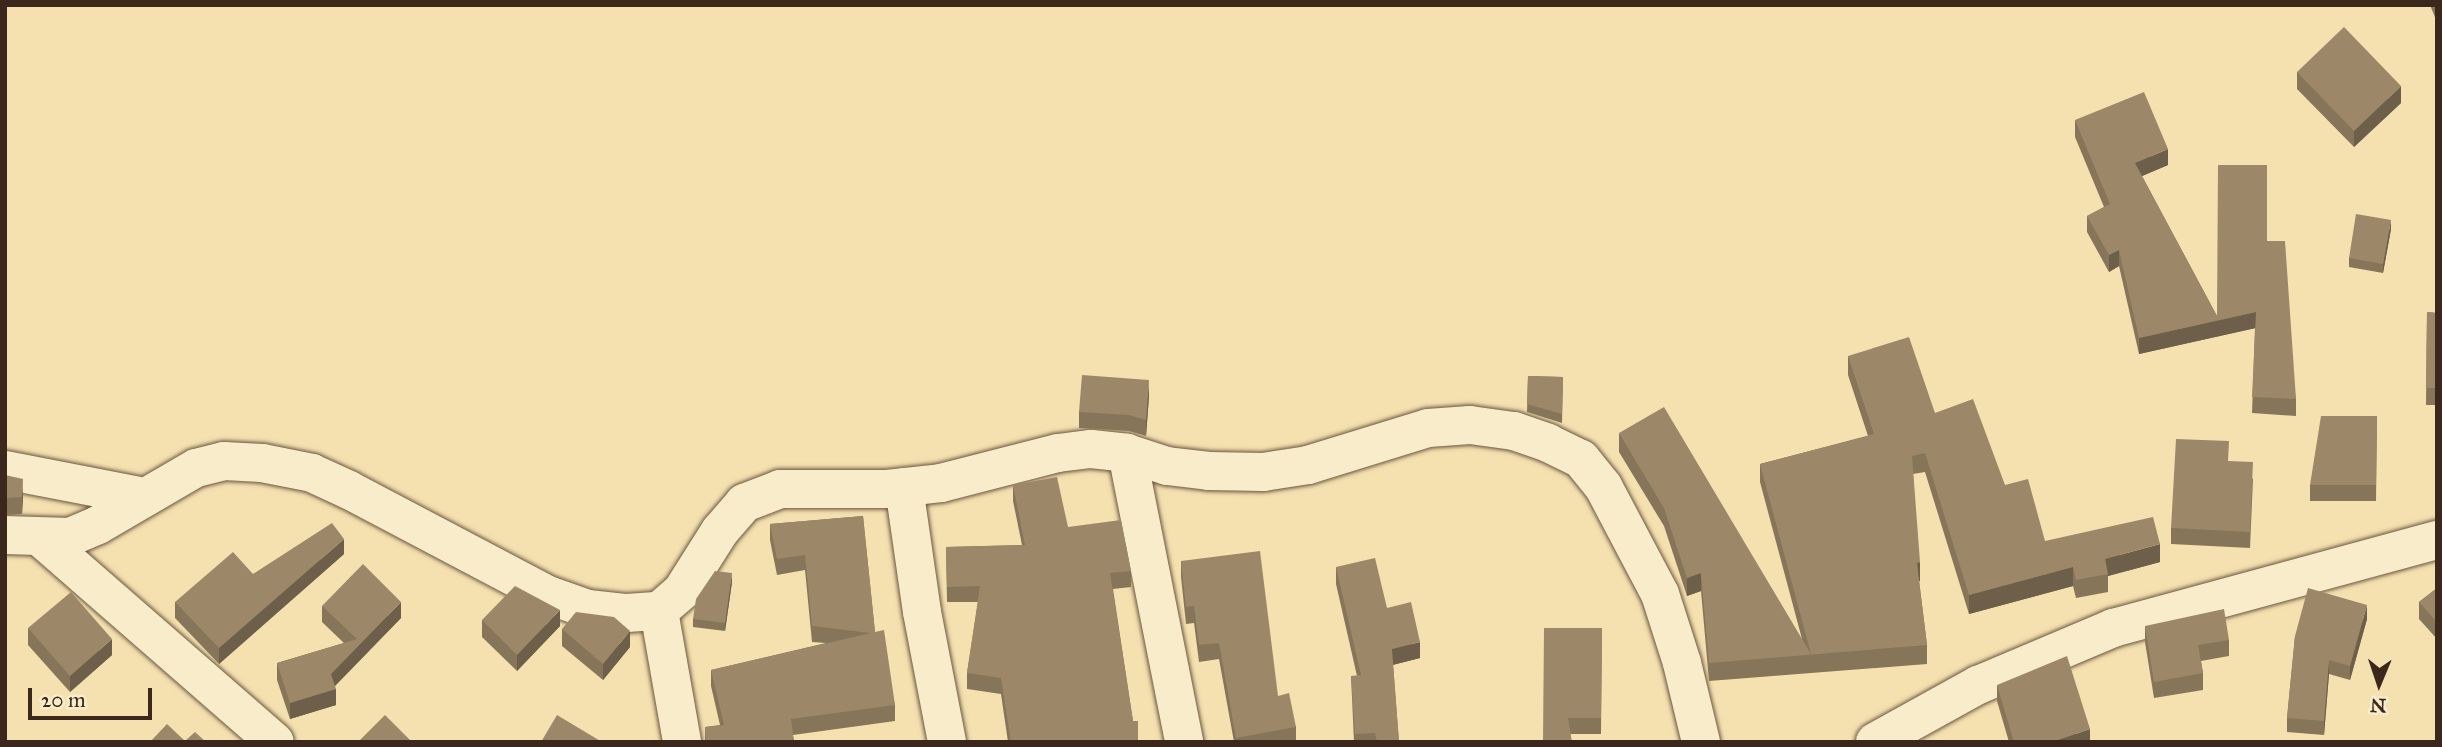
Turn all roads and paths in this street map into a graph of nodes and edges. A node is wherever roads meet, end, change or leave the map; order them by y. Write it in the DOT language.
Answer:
graph roads {
  1 [pos="1127,453"];
  2 [pos="5,471"];
  3 [pos="904,487"];
  4 [pos="145,497"];
  5 [pos="23,537"];
  6 [pos="2437,540"];
  7 [pos="659,611"];
  8 [pos="275,742"];
  9 [pos="682,742"];
  10 [pos="947,742"];
  11 [pos="1184,742"];
  12 [pos="1701,742"];
  13 [pos="1875,742"];
  1 -- 3 [label="street"];
  1 -- 11 [label="street"];
  1 -- 12 [label="street"];
  2 -- 4 [label="street"];
  3 -- 7 [label="street"];
  3 -- 10 [label="street"];
  4 -- 5 [label="street"];
  4 -- 7 [label="street"];
  5 -- 8 [label="street"];
  6 -- 13 [label="street"];
  7 -- 9 [label="street"];
}
